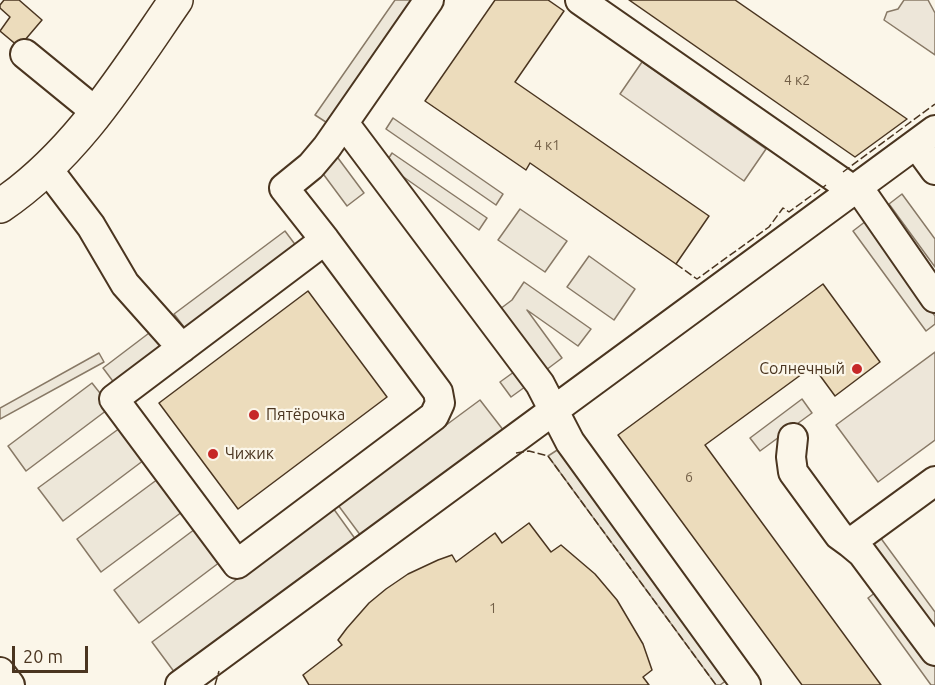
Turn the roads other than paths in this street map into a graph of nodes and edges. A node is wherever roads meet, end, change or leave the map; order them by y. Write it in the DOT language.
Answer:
graph roads {
  1 [pos="176,0"];
  2 [pos="429,0"];
  3 [pos="580,0"];
  4 [pos="25,54"];
  5 [pos="96,111"];
  6 [pos="344,123"];
  7 [pos="926,137"];
  8 [pos="47,168"];
  9 [pos="935,170"];
  10 [pos="855,188"];
  11 [pos="0,206"];
  12 [pos="325,240"];
  13 [pos="935,298"];
  14 [pos="182,348"];
  15 [pos="553,411"];
  16 [pos="793,438"];
  17 [pos="935,481"];
  18 [pos="850,543"];
  19 [pos="935,651"];
  20 [pos="0,672"];
  21 [pos="10,685"];
  22 [pos="180,685"];
  23 [pos="746,685"];
  1 -- 5 [label="main road"];
  2 -- 6 [label="street"];
  3 -- 10 [label="street"];
  4 -- 5 [label="street"];
  5 -- 8 [label="main road"];
  6 -- 12 [label="street"];
  6 -- 15 [label="street"];
  7 -- 9 [label="street"];
  7 -- 10 [label="street"];
  8 -- 11 [label="main road"];
  8 -- 14 [label="street"];
  10 -- 13 [label="street"];
  10 -- 15 [label="street"];
  12 -- 14 [label="street"];
  12 -- 14 [label="street"];
  15 -- 22 [label="street"];
  15 -- 23 [label="street"];
  16 -- 18 [label="street"];
  17 -- 18 [label="street"];
  18 -- 19 [label="street"];
  20 -- 21 [label="street"];
}
